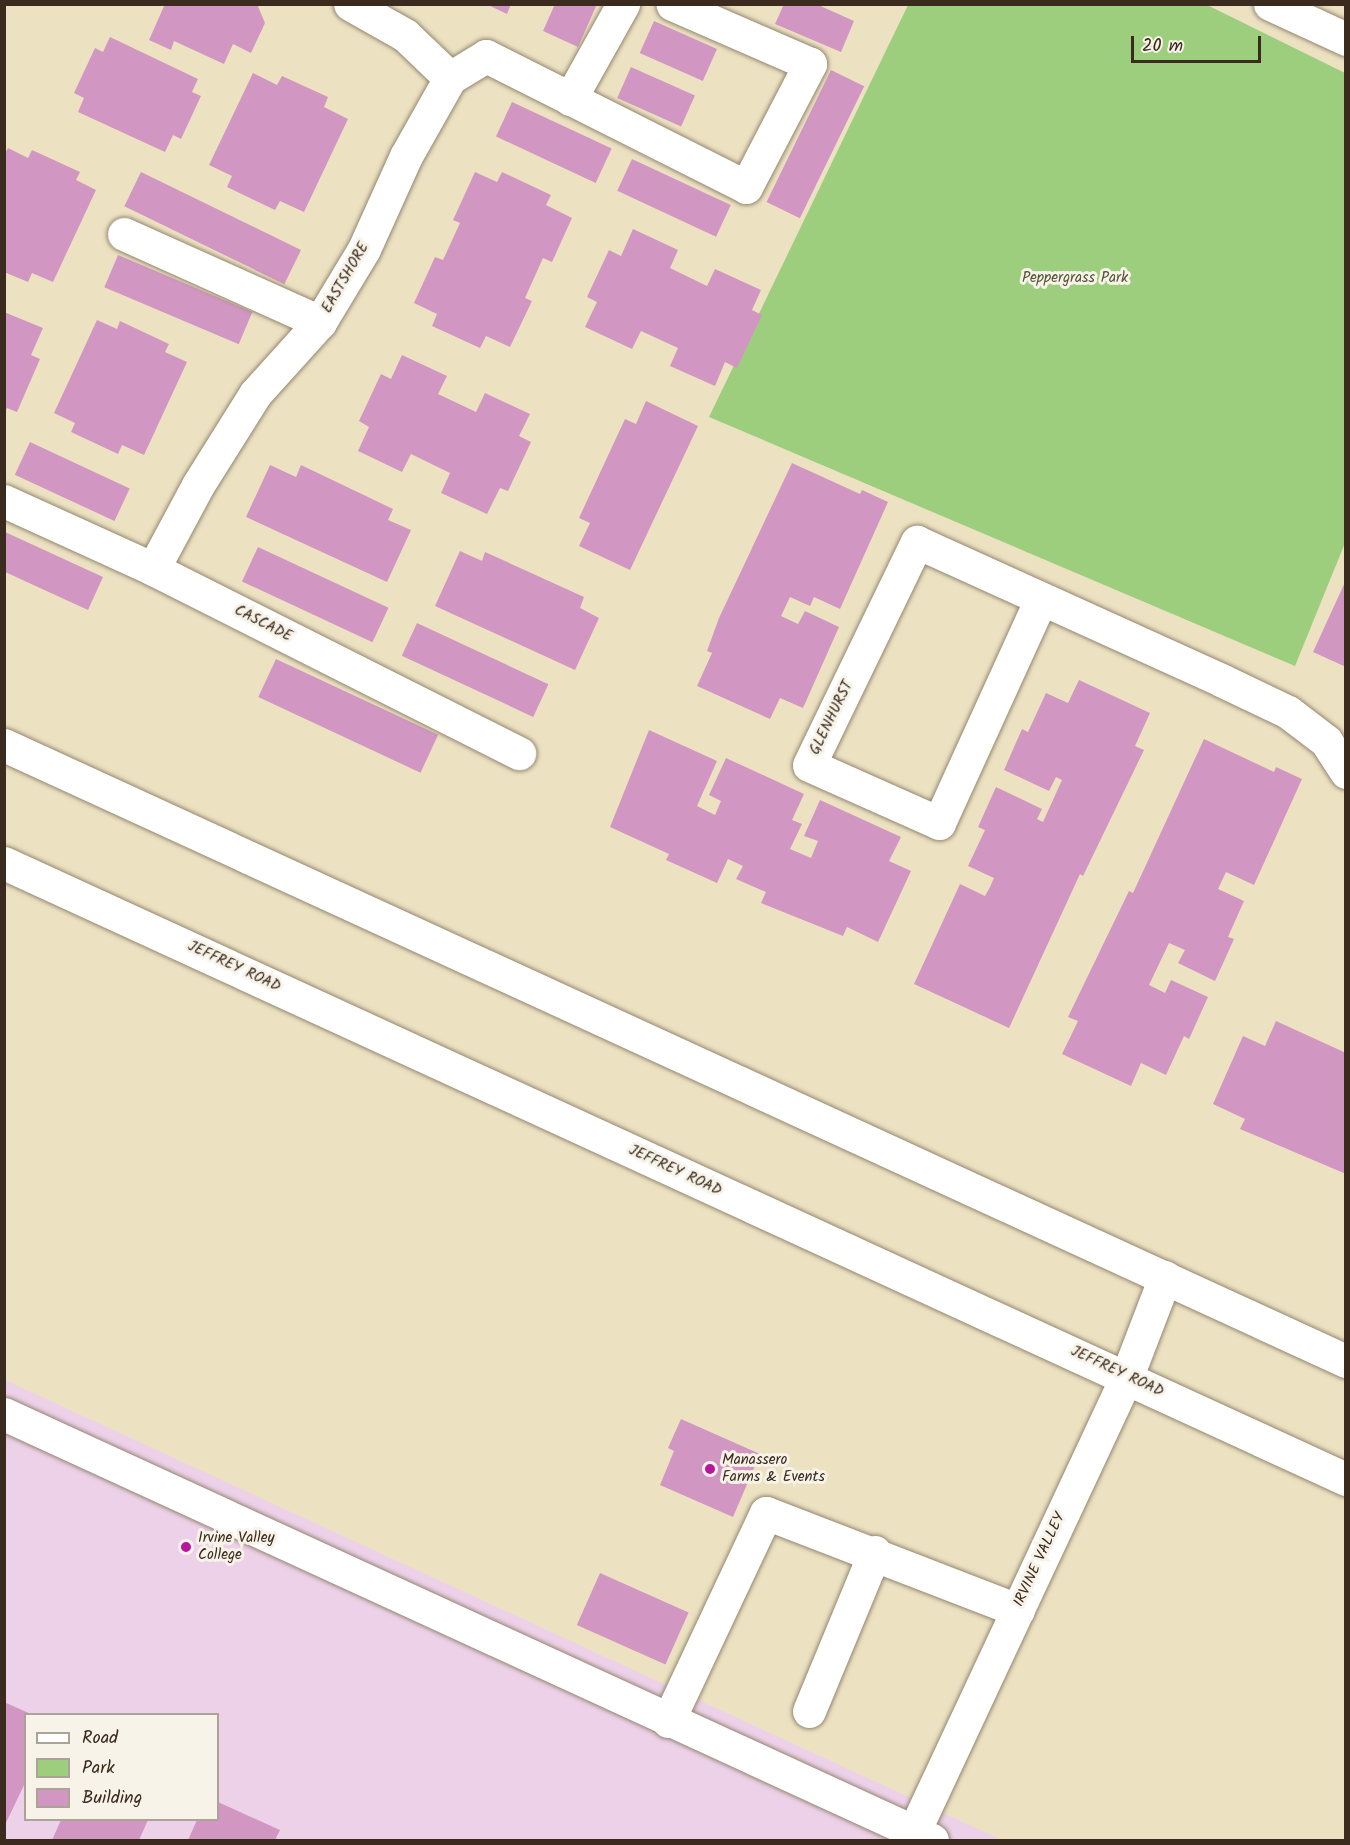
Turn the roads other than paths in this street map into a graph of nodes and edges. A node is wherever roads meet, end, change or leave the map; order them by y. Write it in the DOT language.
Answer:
graph roads {
  1 [pos="350,4"];
  2 [pos="622,4"];
  3 [pos="672,4"];
  4 [pos="1270,4"];
  5 [pos="1319,14"];
  6 [pos="1346,39"];
  7 [pos="450,78"];
  8 [pos="570,99"];
  9 [pos="124,234"];
  10 [pos="320,322"];
  11 [pos="4,501"];
  12 [pos="153,569"];
  13 [pos="1041,599"];
  14 [pos="4,745"];
  15 [pos="519,753"];
  16 [pos="1346,772"];
  17 [pos="4,863"];
  18 [pos="1165,1277"];
  19 [pos="1346,1361"];
  20 [pos="1127,1376"];
  21 [pos="4,1414"];
  22 [pos="1346,1479"];
  23 [pos="875,1552"];
  24 [pos="1018,1610"];
  25 [pos="809,1711"];
  26 [pos="668,1721"];
  27 [pos="918,1838"];
  1 -- 7 [label="street"];
  2 -- 8 [label="street"];
  3 -- 8 [label="street"];
  4 -- 5 [label="street"];
  5 -- 6 [label="street"];
  7 -- 8 [label="street"];
  7 -- 10 [label="street, EASTSHORE"];
  9 -- 10 [label="street"];
  10 -- 12 [label="street, EASTSHORE"];
  11 -- 12 [label="street, CASCADE"];
  12 -- 15 [label="street, CASCADE"];
  13 -- 13 [label="street, GLENHURST"];
  13 -- 16 [label="street, GLENHURST"];
  14 -- 18 [label="street"];
  17 -- 20 [label="street, JEFFREY ROAD"];
  18 -- 19 [label="street"];
  18 -- 20 [label="street, IRVINE VALLEY"];
  20 -- 22 [label="street, JEFFREY ROAD"];
  20 -- 24 [label="street, IRVINE VALLEY"];
  21 -- 26 [label="street"];
  23 -- 24 [label="street"];
  23 -- 25 [label="street"];
  23 -- 26 [label="street"];
  24 -- 27 [label="street, IRVINE VALLEY"];
  26 -- 27 [label="street"];
}
